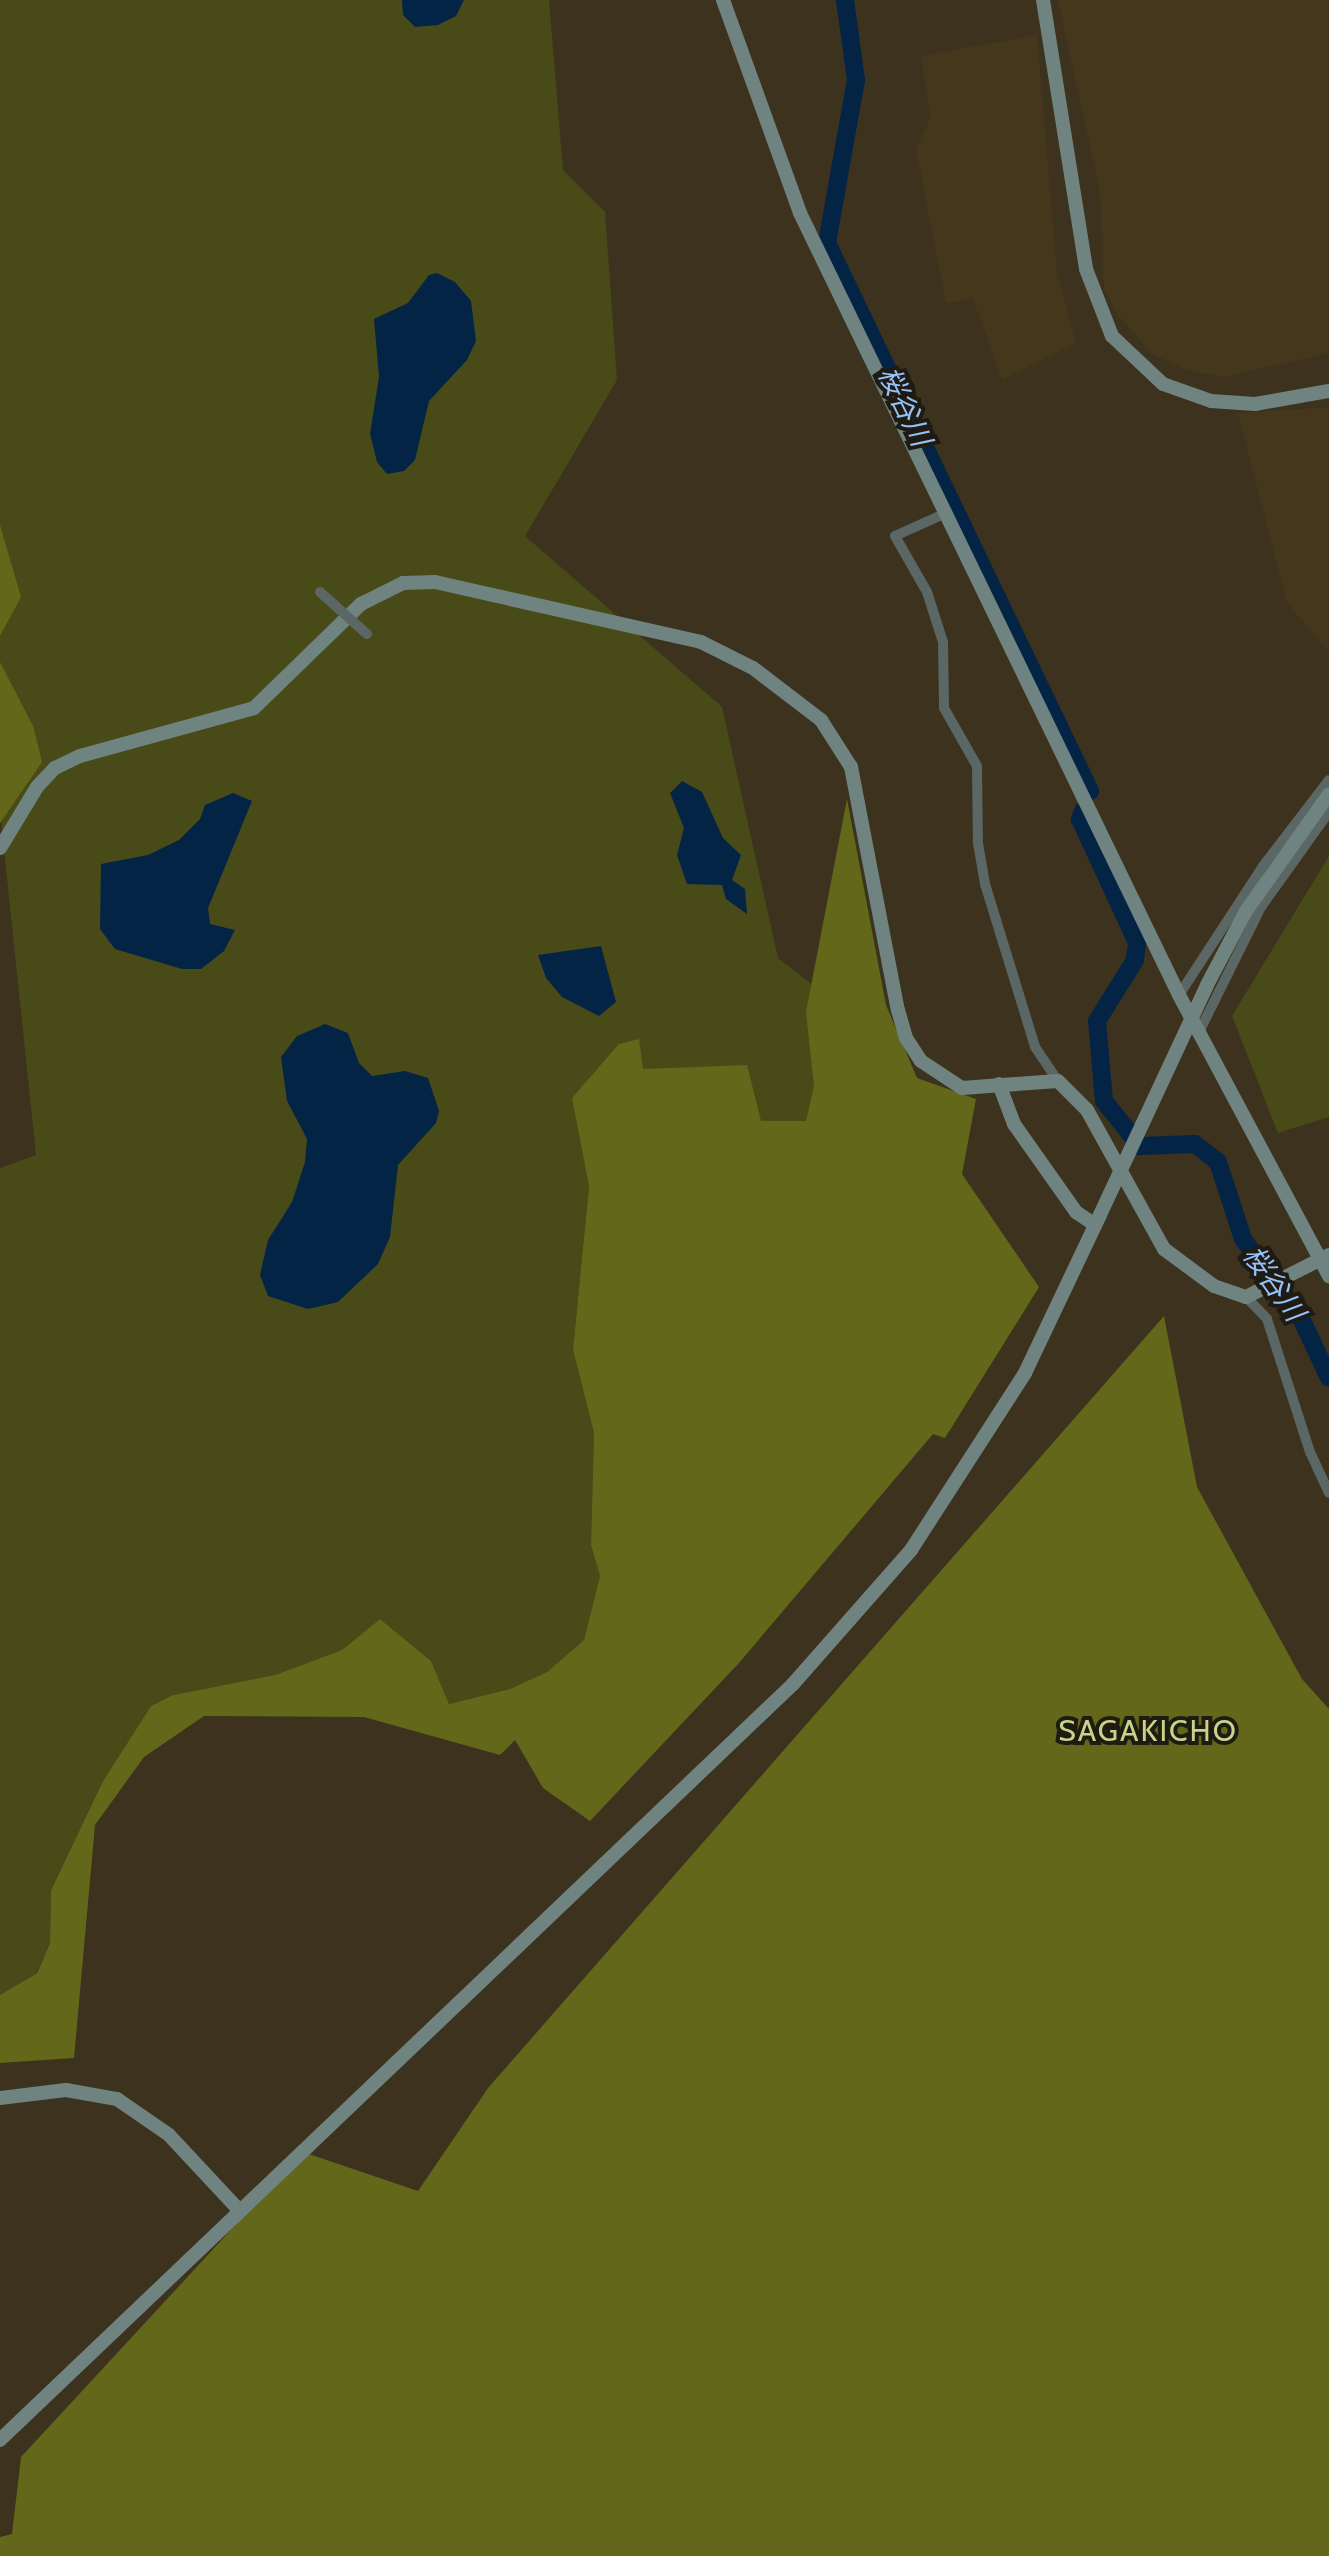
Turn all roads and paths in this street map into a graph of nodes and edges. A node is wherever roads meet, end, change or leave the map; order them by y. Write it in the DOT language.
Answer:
graph roads {
  1 [pos="723,0"];
  2 [pos="1043,0"];
  3 [pos="1329,391"];
  4 [pos="946,513"];
  5 [pos="320,592"];
  6 [pos="367,634"];
  7 [pos="1329,780"];
  8 [pos="1329,794"];
  9 [pos="1329,812"];
  10 [pos="0,848"];
  11 [pos="1179,995"];
  12 [pos="1198,1034"];
  13 [pos="1058,1081"];
  14 [pos="999,1084"];
  15 [pos="1097,1221"];
  16 [pos="1325,1258"];
  17 [pos="1329,1276"];
  18 [pos="1246,1297"];
  19 [pos="1329,1493"];
  20 [pos="0,2098"];
  21 [pos="239,2210"];
  22 [pos="0,2440"];
  1 -- 4 [label="street"];
  2 -- 3 [label="street"];
  4 -- 11 [label="street"];
  4 -- 13 [label="street"];
  5 -- 6 [label="street, bridge"];
  7 -- 11 [label="street"];
  8 -- 15 [label="street, bridge"];
  9 -- 12 [label="street"];
  10 -- 14 [label="street"];
  11 -- 12 [label="street"];
  12 -- 16 [label="street"];
  13 -- 14 [label="street"];
  13 -- 18 [label="street"];
  14 -- 15 [label="street"];
  15 -- 21 [label="street"];
  16 -- 17 [label="street"];
  16 -- 18 [label="street"];
  18 -- 19 [label="street"];
  20 -- 21 [label="street"];
  21 -- 22 [label="street"];
}
